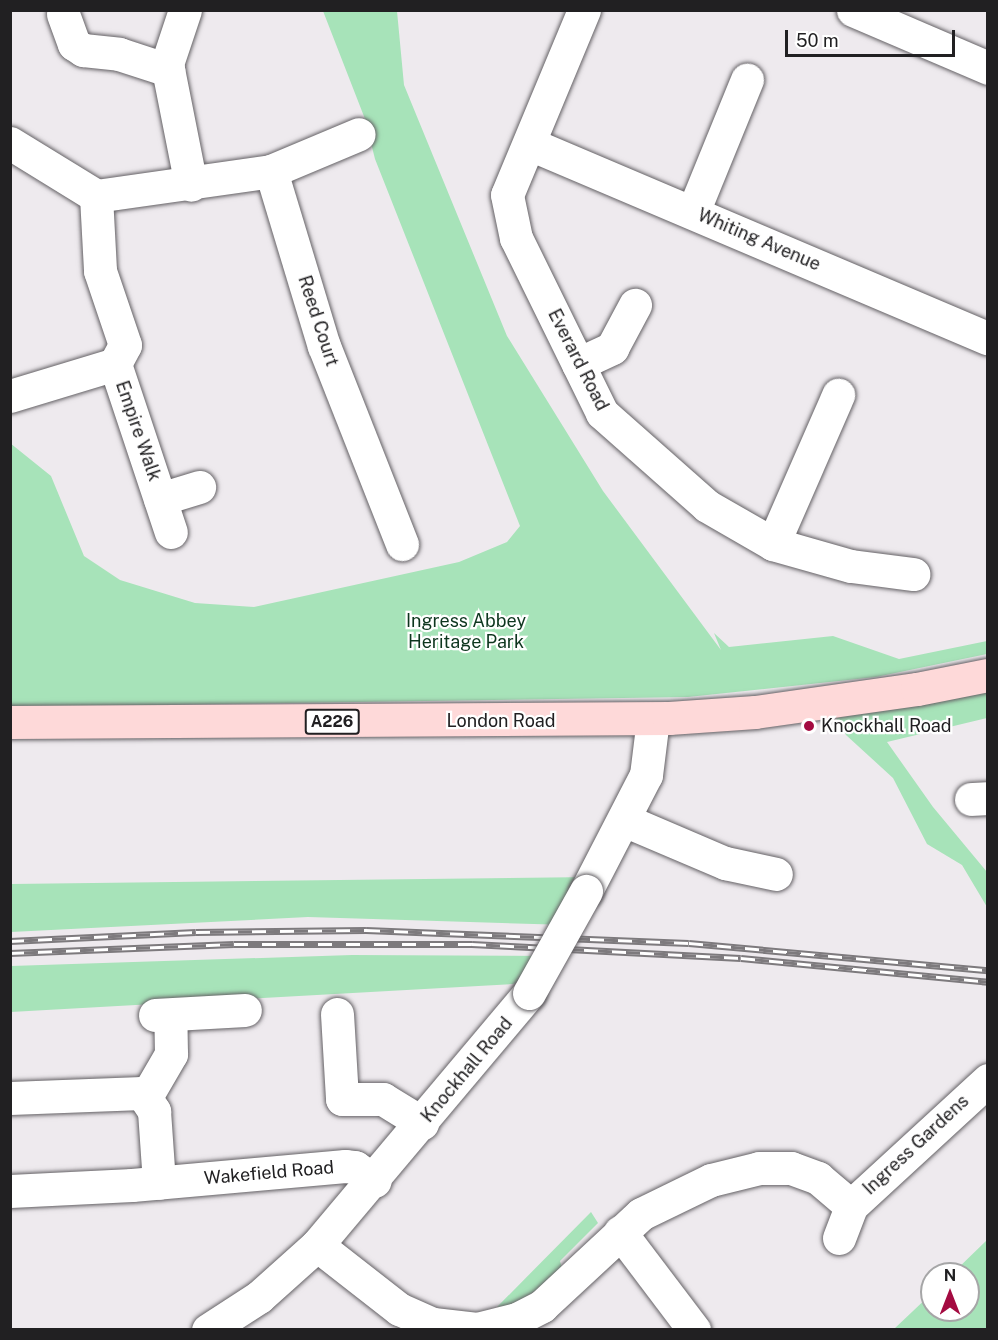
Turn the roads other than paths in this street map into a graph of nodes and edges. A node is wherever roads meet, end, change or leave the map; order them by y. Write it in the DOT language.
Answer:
graph roads {
  1 [pos="185,10"];
  2 [pos="584,10"];
  3 [pos="853,10"];
  4 [pos="63,14"];
  5 [pos="987,68"];
  6 [pos="168,70"];
  7 [pos="747,80"];
  8 [pos="359,134"];
  9 [pos="10,143"];
  10 [pos="530,144"];
  11 [pos="271,171"];
  12 [pos="191,184"];
  13 [pos="96,196"];
  14 [pos="693,212"];
  15 [pos="635,305"];
  16 [pos="987,338"];
  17 [pos="115,364"];
  18 [pos="578,364"];
  19 [pos="838,395"];
  20 [pos="10,396"];
  21 [pos="199,487"];
  22 [pos="160,499"];
  23 [pos="171,532"];
  24 [pos="402,544"];
  25 [pos="773,544"];
  26 [pos="913,574"];
  27 [pos="987,675"];
  28 [pos="653,718"];
  29 [pos="10,722"];
  30 [pos="624,820"];
  31 [pos="776,874"];
  32 [pos="245,1011"];
  33 [pos="336,1014"];
  34 [pos="987,1080"];
  35 [pos="146,1097"];
  36 [pos="10,1098"];
  37 [pos="422,1123"];
  38 [pos="375,1181"];
  39 [pos="159,1183"];
  40 [pos="10,1191"];
  41 [pos="851,1206"];
  42 [pos="620,1232"];
  43 [pos="839,1238"];
  44 [pos="317,1245"];
  45 [pos="495,1328"];
  46 [pos="208,1329"];
  47 [pos="694,1329"];
  1 -- 6 [label="street"];
  2 -- 10 [label="street, Everard Road"];
  3 -- 5 [label="street"];
  4 -- 6 [label="street"];
  6 -- 12 [label="street"];
  7 -- 14 [label="street"];
  8 -- 11 [label="street"];
  9 -- 13 [label="street"];
  10 -- 14 [label="street, Whiting Avenue"];
  10 -- 18 [label="street, Everard Road"];
  11 -- 12 [label="street"];
  11 -- 24 [label="street, Reed Court"];
  12 -- 13 [label="street"];
  13 -- 17 [label="street, Empire Walk"];
  14 -- 16 [label="street, Whiting Avenue"];
  15 -- 18 [label="street"];
  17 -- 20 [label="street, Empire Walk"];
  17 -- 22 [label="street, Empire Walk"];
  18 -- 25 [label="street, Everard Road"];
  19 -- 25 [label="street"];
  21 -- 22 [label="street, Empire Walk"];
  22 -- 23 [label="street, Empire Walk"];
  25 -- 26 [label="street, Everard Road"];
  27 -- 28 [label="main road, London Road / A226"];
  28 -- 29 [label="main road, London Road / A226"];
  28 -- 30 [label="street, Knockhall Road"];
  30 -- 31 [label="street"];
  30 -- 37 [label="street, Knockhall Road, bridge"];
  32 -- 35 [label="street"];
  33 -- 37 [label="street"];
  34 -- 41 [label="street, Ingress Gardens"];
  35 -- 36 [label="street"];
  35 -- 39 [label="street"];
  37 -- 38 [label="street, Knockhall Road"];
  38 -- 39 [label="street, Wakefield Road"];
  38 -- 44 [label="street, Knockhall Road"];
  39 -- 40 [label="street, Wakefield Road"];
  41 -- 42 [label="street, Ingress Gardens"];
  41 -- 43 [label="street"];
  42 -- 45 [label="street, Ingress Gardens"];
  42 -- 47 [label="street"];
  44 -- 45 [label="street, Ingress Gardens"];
  44 -- 46 [label="street, Knockhall Road"];
}
